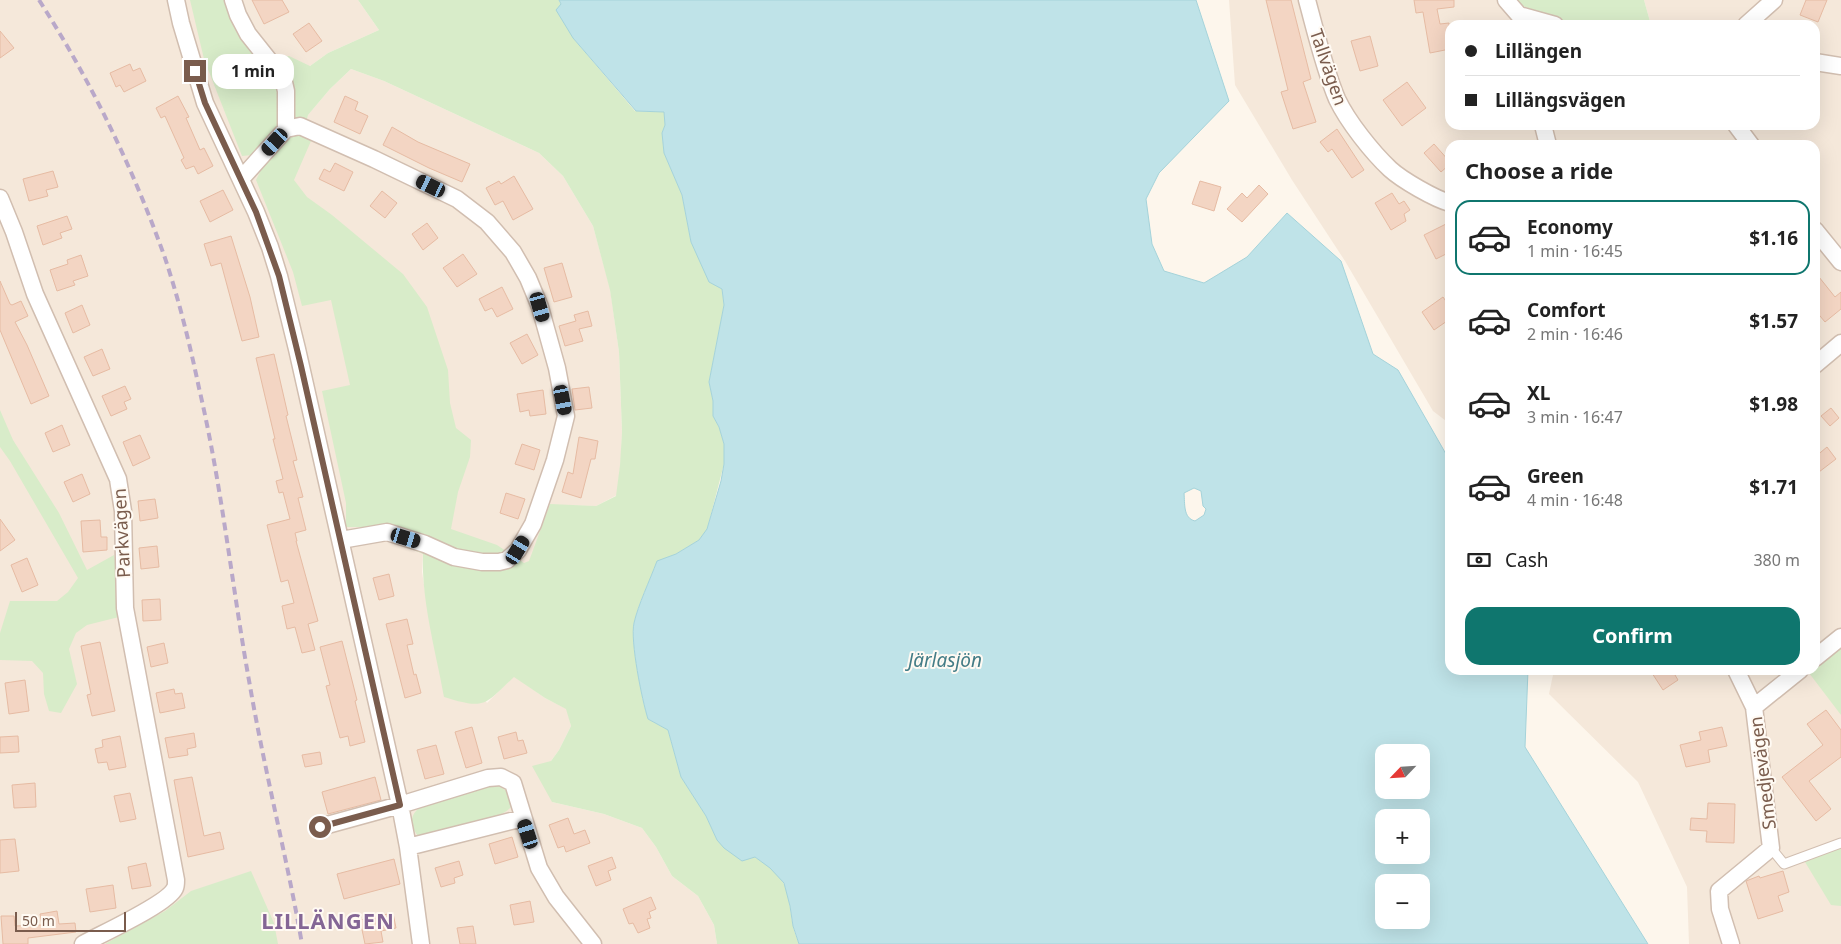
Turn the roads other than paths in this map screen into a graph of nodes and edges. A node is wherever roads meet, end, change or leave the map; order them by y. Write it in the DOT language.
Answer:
graph roads {
  1 [pos="176,0"];
  2 [pos="233,0"];
  3 [pos="1307,0"];
  4 [pos="1506,0"];
  5 [pos="1774,0"];
  6 [pos="1520,20"];
  7 [pos="1752,20"];
  8 [pos="1820,63"];
  9 [pos="1841,66"];
  10 [pos="286,129"];
  11 [pos="242,179"];
  12 [pos="0,198"];
  13 [pos="1445,202"];
  14 [pos="1820,236"];
  15 [pos="1841,262"];
  16 [pos="1841,343"];
  17 [pos="1820,361"];
  18 [pos="341,540"];
  19 [pos="1841,637"];
  20 [pos="1820,654"];
  21 [pos="1738,675"];
  22 [pos="1794,675"];
  23 [pos="1754,707"];
  24 [pos="400,805"];
  25 [pos="522,814"];
  26 [pos="320,827"];
  27 [pos="1841,843"];
  28 [pos="408,847"];
  29 [pos="1771,848"];
  30 [pos="83,944"];
  31 [pos="421,944"];
  32 [pos="593,944"];
  33 [pos="1731,944"];
  1 -- 11 [label="street"];
  2 -- 10 [label="street"];
  3 -- 13 [label="street, Tallvägen"];
  4 -- 6 [label="street"];
  5 -- 7 [label="street"];
  8 -- 9 [label="street"];
  10 -- 11 [label="street"];
  10 -- 18 [label="street"];
  11 -- 18 [label="street"];
  12 -- 30 [label="street, Parkvägen"];
  14 -- 15 [label="street"];
  16 -- 17 [label="street"];
  18 -- 24 [label="street"];
  19 -- 20 [label="street"];
  21 -- 23 [label="street, Smedjevägen"];
  22 -- 23 [label="street"];
  23 -- 29 [label="street, Smedjevägen"];
  24 -- 25 [label="street"];
  24 -- 26 [label="street"];
  24 -- 28 [label="street"];
  25 -- 28 [label="street"];
  25 -- 32 [label="street"];
  27 -- 29 [label="lane"];
  28 -- 31 [label="street"];
  29 -- 33 [label="street, Smedjevägen"];
}
